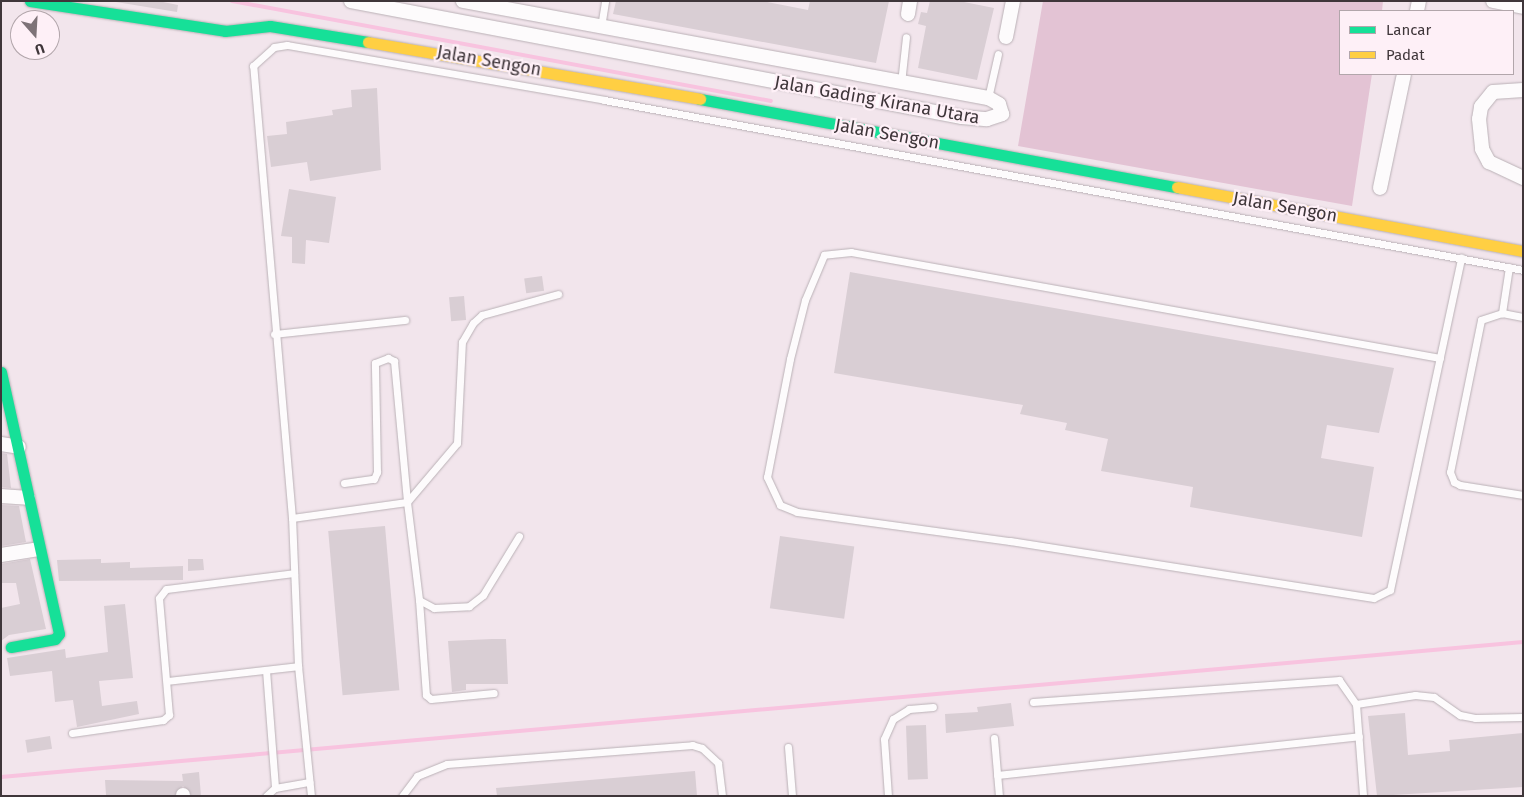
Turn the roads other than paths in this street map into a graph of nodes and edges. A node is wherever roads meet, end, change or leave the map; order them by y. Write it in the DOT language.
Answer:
graph roads {
  1 [pos="30,1"];
  2 [pos="351,1"];
  3 [pos="463,1"];
  4 [pos="605,1"];
  5 [pos="1013,1"];
  6 [pos="1493,1"];
  7 [pos="1523,7"];
  8 [pos="600,30"];
  9 [pos="906,37"];
  10 [pos="1006,37"];
  11 [pos="596,50"];
  12 [pos="998,54"];
  13 [pos="1404,75"];
  14 [pos="901,83"];
  15 [pos="1523,90"];
  16 [pos="988,98"];
  17 [pos="897,104"];
  18 [pos="1523,178"];
  19 [pos="1380,188"];
  20 [pos="1523,251"];
  21 [pos="1461,258"];
  22 [pos="1509,267"];
  23 [pos="1523,270"];
  24 [pos="558,294"];
  25 [pos="1502,313"];
  26 [pos="1523,316"];
  27 [pos="405,320"];
  28 [pos="274,334"];
  29 [pos="1440,358"];
  30 [pos="1,372"];
  31 [pos="1,444"];
  32 [pos="19,447"];
  33 [pos="344,483"];
  34 [pos="1523,495"];
  35 [pos="1,496"];
  36 [pos="28,498"];
  37 [pos="407,502"];
  38 [pos="292,518"];
  39 [pos="519,536"];
  40 [pos="39,549"];
  41 [pos="1,554"];
  42 [pos="294,574"];
  43 [pos="419,600"];
  44 [pos="11,647"];
  45 [pos="298,666"];
  46 [pos="266,670"];
  47 [pos="167,681"];
  48 [pos="494,693"];
  49 [pos="1033,702"];
  50 [pos="1356,704"];
  51 [pos="933,707"];
  52 [pos="1523,716"];
  53 [pos="72,733"];
  54 [pos="1359,736"];
  55 [pos="994,738"];
  56 [pos="788,747"];
  57 [pos="997,775"];
  58 [pos="309,780"];
  59 [pos="275,788"];
  60 [pos="266,796"];
  61 [pos="311,796"];
  62 [pos="402,796"];
  63 [pos="722,796"];
  64 [pos="792,796"];
  65 [pos="888,796"];
  66 [pos="999,796"];
  67 [pos="1363,796"];
  1 -- 20 [label="street, Jalan Sengon"];
  2 -- 11 [label="street, Jalan Gading Kirana Utara"];
  3 -- 8 [label="street, Jalan Gading Kirana Utara"];
  4 -- 8 [label="lane"];
  5 -- 10 [label="street"];
  6 -- 7 [label="street"];
  8 -- 11 [label="street"];
  8 -- 14 [label="street, Jalan Gading Kirana Utara"];
  9 -- 14 [label="lane"];
  11 -- 17 [label="street, Jalan Gading Kirana Utara"];
  12 -- 16 [label="lane"];
  13 -- 19 [label="street"];
  14 -- 16 [label="street, Jalan Gading Kirana Utara"];
  14 -- 17 [label="street"];
  15 -- 18 [label="street"];
  16 -- 17 [label="street, Jalan Gading Kirana Utara"];
  21 -- 22 [label="lane"];
  21 -- 28 [label="lane"];
  21 -- 29 [label="lane"];
  22 -- 23 [label="lane"];
  22 -- 25 [label="lane"];
  24 -- 37 [label="lane"];
  25 -- 26 [label="lane"];
  25 -- 34 [label="lane"];
  27 -- 28 [label="lane"];
  28 -- 38 [label="lane"];
  29 -- 29 [label="lane"];
  30 -- 32 [label="street"];
  31 -- 32 [label="street"];
  32 -- 36 [label="street"];
  33 -- 37 [label="lane"];
  35 -- 36 [label="street"];
  36 -- 40 [label="street"];
  37 -- 38 [label="lane"];
  37 -- 43 [label="lane"];
  38 -- 42 [label="lane"];
  39 -- 43 [label="lane"];
  40 -- 41 [label="street"];
  40 -- 44 [label="street"];
  42 -- 45 [label="lane"];
  42 -- 47 [label="lane"];
  43 -- 48 [label="lane"];
  45 -- 46 [label="lane"];
  45 -- 58 [label="lane"];
  46 -- 47 [label="lane"];
  46 -- 59 [label="lane"];
  47 -- 53 [label="lane"];
  49 -- 50 [label="lane"];
  50 -- 52 [label="lane"];
  50 -- 54 [label="lane"];
  51 -- 65 [label="lane"];
  54 -- 57 [label="lane"];
  54 -- 67 [label="lane"];
  55 -- 57 [label="lane"];
  56 -- 64 [label="lane"];
  57 -- 66 [label="lane"];
  58 -- 59 [label="lane"];
  58 -- 61 [label="lane"];
  59 -- 60 [label="lane"];
  62 -- 63 [label="lane"];
}
